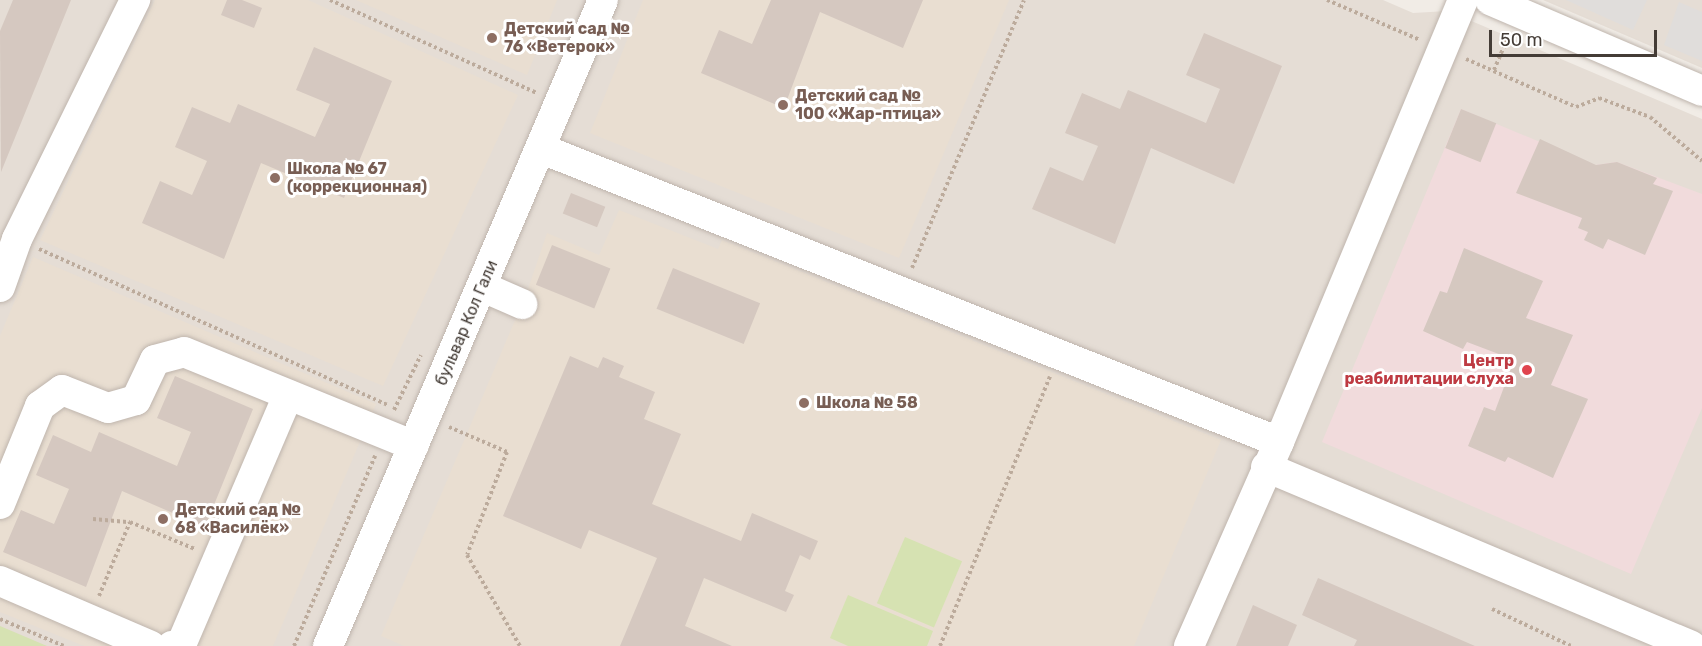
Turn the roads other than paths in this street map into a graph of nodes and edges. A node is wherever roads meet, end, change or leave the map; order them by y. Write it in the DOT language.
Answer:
graph roads {
  1 [pos="135,0"];
  2 [pos="603,0"];
  3 [pos="1463,0"];
  4 [pos="1490,0"];
  5 [pos="1702,91"];
  6 [pos="542,149"];
  7 [pos="9,235"];
  8 [pos="1,279"];
  9 [pos="483,287"];
  10 [pos="522,304"];
  11 [pos="288,394"];
  12 [pos="414,446"];
  13 [pos="1273,454"];
  14 [pos="0,504"];
  15 [pos="0,581"];
  16 [pos="151,646"];
  17 [pos="172,646"];
  18 [pos="328,646"];
  19 [pos="1189,646"];
  20 [pos="1691,646"];
  1 -- 7 [label="street"];
  2 -- 6 [label="street, бульвар Кол Гали"];
  3 -- 13 [label="street"];
  4 -- 5 [label="street"];
  6 -- 9 [label="street, бульвар Кол Гали"];
  6 -- 13 [label="street"];
  7 -- 8 [label="street"];
  9 -- 10 [label="street"];
  9 -- 12 [label="street, бульвар Кол Гали"];
  11 -- 12 [label="street"];
  11 -- 14 [label="street"];
  11 -- 17 [label="street"];
  12 -- 18 [label="street, бульвар Кол Гали"];
  13 -- 19 [label="street"];
  13 -- 20 [label="street"];
  15 -- 16 [label="street"];
}
